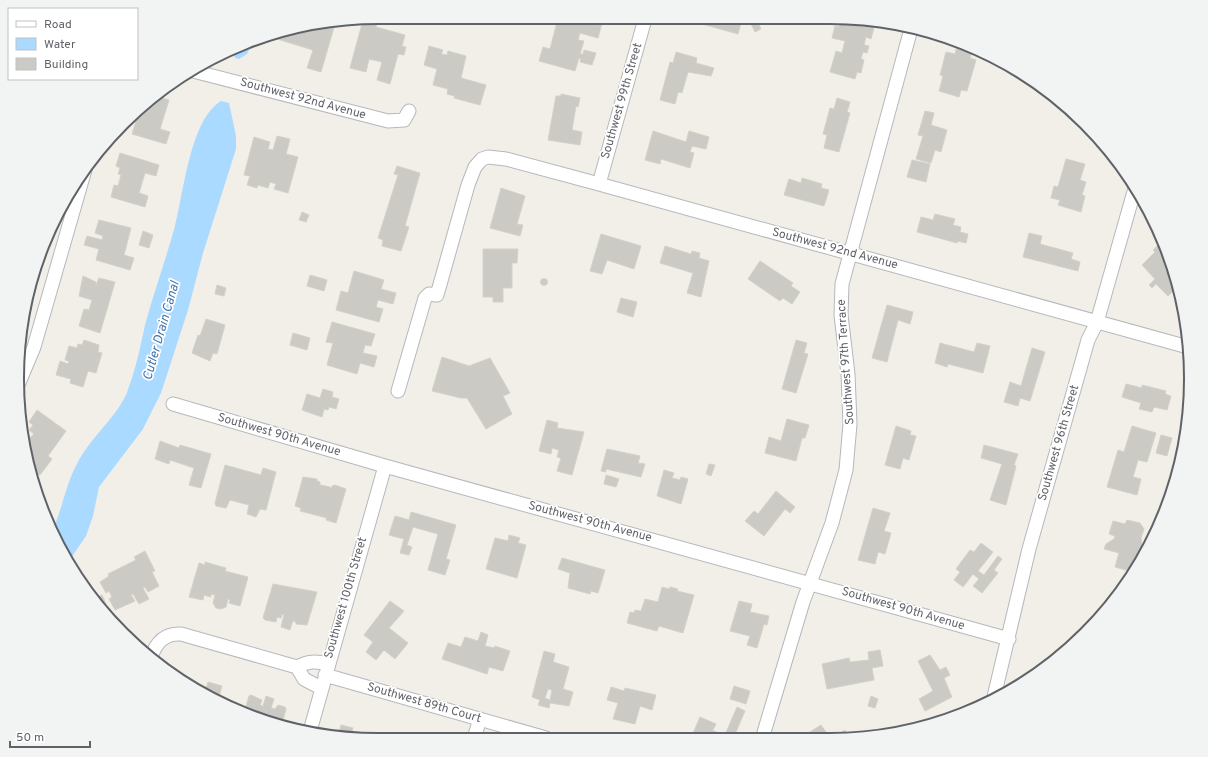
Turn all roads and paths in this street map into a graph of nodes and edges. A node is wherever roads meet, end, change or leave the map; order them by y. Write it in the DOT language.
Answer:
graph roads {
  1 [pos="644,24"];
  2 [pos="910,33"];
  3 [pos="200,72"];
  4 [pos="409,111"];
  5 [pos="599,184"];
  6 [pos="80,188"];
  7 [pos="1133,195"];
  8 [pos="849,253"];
  9 [pos="1097,322"];
  10 [pos="1182,344"];
  11 [pos="24,370"];
  12 [pos="398,391"];
  13 [pos="173,404"];
  14 [pos="385,466"];
  15 [pos="809,583"];
  16 [pos="1009,639"];
  17 [pos="153,652"];
  18 [pos="297,667"];
  19 [pos="325,676"];
  20 [pos="995,691"];
  21 [pos="480,719"];
  22 [pos="311,726"];
  23 [pos="476,733"];
  24 [pos="529,733"];
  25 [pos="764,733"];
  1 -- 5 [label="street, Southwest 99th Street"];
  2 -- 8 [label="street, Southwest 97th Terrace"];
  3 -- 4 [label="street, Southwest 92nd Avenue"];
  5 -- 8 [label="street, Southwest 92nd Avenue"];
  5 -- 12 [label="street, Southwest 92nd Avenue"];
  6 -- 11 [label="street"];
  7 -- 9 [label="street, Southwest 96th Street"];
  8 -- 9 [label="street, Southwest 92nd Avenue"];
  8 -- 15 [label="street, Southwest 97th Terrace"];
  9 -- 10 [label="street, Southwest 92nd Avenue"];
  9 -- 16 [label="street, Southwest 96th Street"];
  13 -- 14 [label="street, Southwest 90th Avenue"];
  14 -- 15 [label="street, Southwest 90th Avenue"];
  14 -- 19 [label="street, Southwest 100th Street"];
  15 -- 16 [label="street, Southwest 90th Avenue"];
  15 -- 25 [label="street, Southwest 97th Terrace"];
  16 -- 20 [label="street, Southwest 96th Street"];
  17 -- 18 [label="street"];
  18 -- 19 [label="street"];
  18 -- 19 [label="street"];
  19 -- 21 [label="street, Southwest 89th Court"];
  19 -- 22 [label="street, Southwest 100th Street"];
  21 -- 23 [label="street"];
  21 -- 24 [label="street, Southwest 89th Court"];
}
